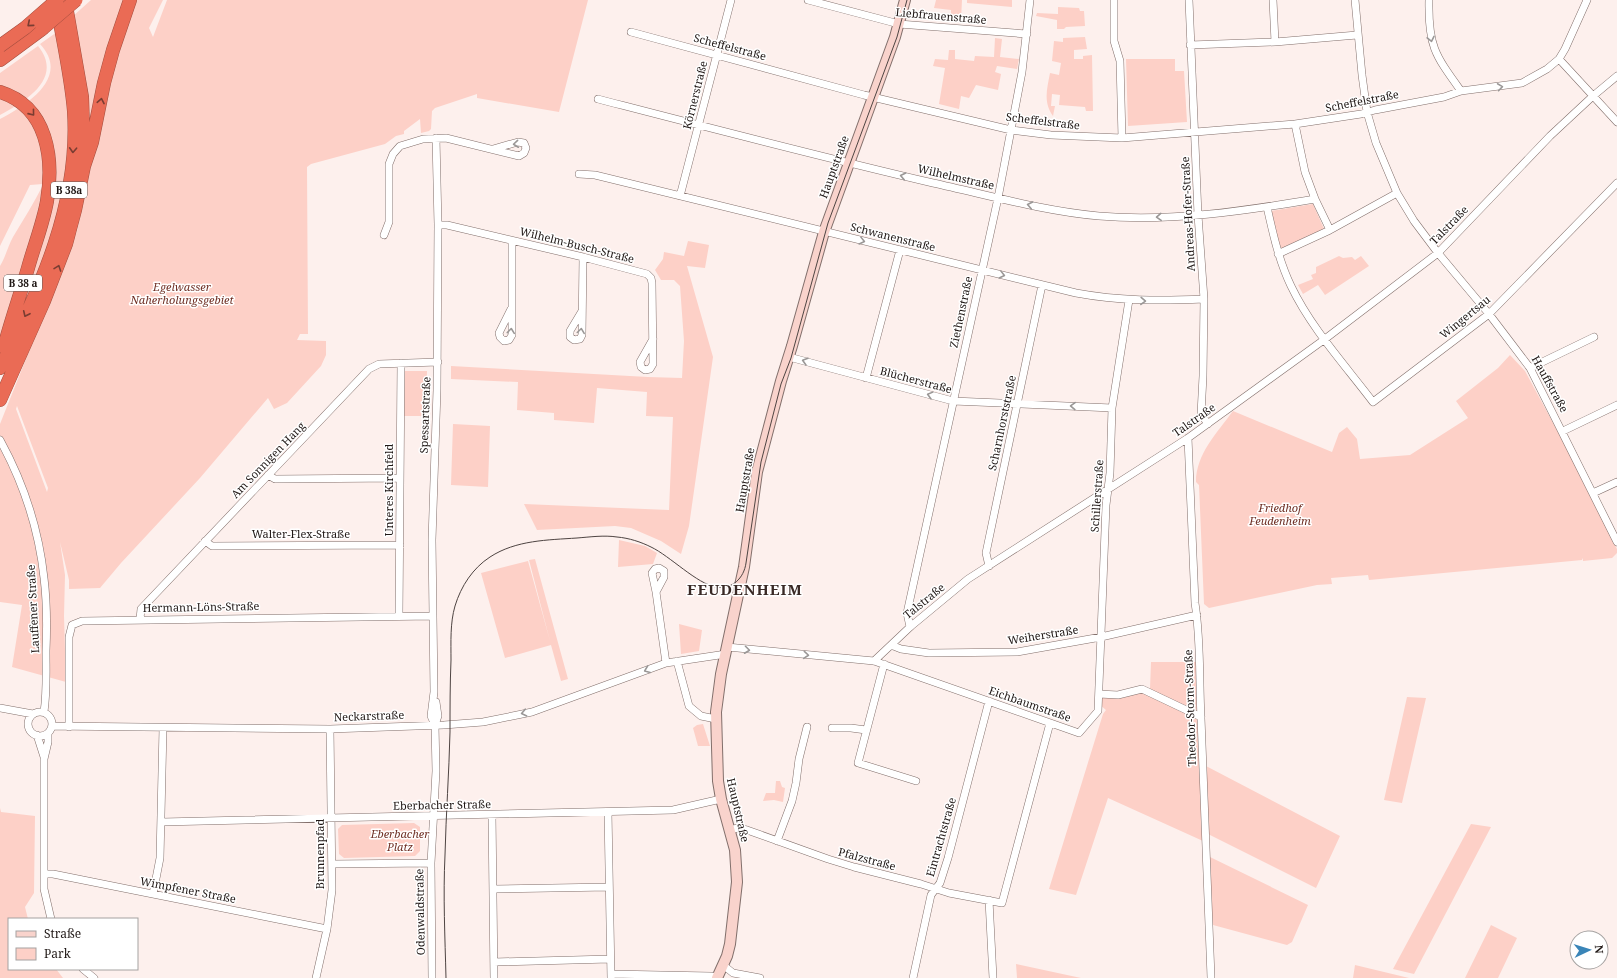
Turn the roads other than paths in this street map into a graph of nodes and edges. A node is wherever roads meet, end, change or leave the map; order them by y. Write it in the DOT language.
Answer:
graph roads {
  1 [pos="57,0"];
  2 [pos="65,0"];
  3 [pos="76,0"];
  4 [pos="130,0"];
  5 [pos="731,0"];
  6 [pos="808,0"];
  7 [pos="905,0"];
  8 [pos="1030,0"];
  9 [pos="1114,0"];
  10 [pos="1189,0"];
  11 [pos="1273,0"];
  12 [pos="1355,0"];
  13 [pos="1429,0"];
  14 [pos="1587,0"];
  15 [pos="899,24"];
  16 [pos="631,32"];
  17 [pos="1027,34"];
  18 [pos="1357,35"];
  19 [pos="1275,42"];
  20 [pos="1190,45"];
  21 [pos="0,46"];
  22 [pos="716,55"];
  23 [pos="1559,59"];
  24 [pos="0,60"];
  25 [pos="1617,76"];
  26 [pos="1461,91"];
  27 [pos="0,92"];
  28 [pos="1593,96"];
  29 [pos="873,97"];
  30 [pos="598,99"];
  31 [pos="1368,112"];
  32 [pos="1617,122"];
  33 [pos="1295,124"];
  34 [pos="699,125"];
  35 [pos="1011,130"];
  36 [pos="1194,132"];
  37 [pos="436,138"];
  38 [pos="1122,138"];
  39 [pos="493,149"];
  40 [pos="848,163"];
  41 [pos="84,166"];
  42 [pos="579,174"];
  43 [pos="1617,183"];
  44 [pos="1398,193"];
  45 [pos="680,196"];
  46 [pos="998,198"];
  47 [pos="1315,199"];
  48 [pos="1268,207"];
  49 [pos="1198,215"];
  50 [pos="438,225"];
  51 [pos="1330,230"];
  52 [pos="824,232"];
  53 [pos="38,235"];
  54 [pos="384,235"];
  55 [pos="512,241"];
  56 [pos="900,250"];
  57 [pos="1438,253"];
  58 [pos="1278,254"];
  59 [pos="583,257"];
  60 [pos="981,270"];
  61 [pos="1042,285"];
  62 [pos="1204,299"];
  63 [pos="1129,300"];
  64 [pos="511,309"];
  65 [pos="582,311"];
  66 [pos="1489,314"];
  67 [pos="1594,338"];
  68 [pos="653,339"];
  69 [pos="1325,339"];
  70 [pos="789,357"];
  71 [pos="0,360"];
  72 [pos="438,362"];
  73 [pos="401,363"];
  74 [pos="0,368"];
  75 [pos="1530,368"];
  76 [pos="866,378"];
  77 [pos="0,400"];
  78 [pos="952,401"];
  79 [pos="1018,404"];
  80 [pos="1617,405"];
  81 [pos="1112,408"];
  82 [pos="1208,424"];
  83 [pos="1563,431"];
  84 [pos="1188,438"];
  85 [pos="0,441"];
  86 [pos="268,475"];
  87 [pos="400,478"];
  88 [pos="1617,482"];
  89 [pos="1108,491"];
  90 [pos="1593,493"];
  91 [pos="205,541"];
  92 [pos="1617,542"];
  93 [pos="400,545"];
  94 [pos="989,566"];
  95 [pos="656,592"];
  96 [pos="1197,615"];
  97 [pos="399,616"];
  98 [pos="434,616"];
  99 [pos="140,619"];
  100 [pos="910,627"];
  101 [pos="1101,637"];
  102 [pos="891,645"];
  103 [pos="726,651"];
  104 [pos="677,661"];
  105 [pos="874,661"];
  106 [pos="666,663"];
  107 [pos="884,664"];
  108 [pos="1099,694"];
  109 [pos="989,702"];
  110 [pos="0,708"];
  111 [pos="16,712"];
  112 [pos="44,712"];
  113 [pos="33,714"];
  114 [pos="1201,717"];
  115 [pos="716,719"];
  116 [pos="28,722"];
  117 [pos="1050,723"];
  118 [pos="436,725"];
  119 [pos="69,727"];
  120 [pos="807,727"];
  121 [pos="163,728"];
  122 [pos="832,728"];
  123 [pos="50,729"];
  124 [pos="330,729"];
  125 [pos="866,730"];
  126 [pos="37,735"];
  127 [pos="44,759"];
  128 [pos="916,780"];
  129 [pos="721,799"];
  130 [pos="608,812"];
  131 [pos="492,815"];
  132 [pos="433,816"];
  133 [pos="331,818"];
  134 [pos="162,822"];
  135 [pos="729,830"];
  136 [pos="777,841"];
  137 [pos="431,863"];
  138 [pos="332,864"];
  139 [pos="44,874"];
  140 [pos="609,887"];
  141 [pos="936,889"];
  142 [pos="494,890"];
  143 [pos="153,894"];
  144 [pos="989,900"];
  145 [pos="52,918"];
  146 [pos="327,929"];
  147 [pos="610,959"];
  148 [pos="494,962"];
  149 [pos="723,965"];
  150 [pos="84,970"];
  151 [pos="611,976"];
  152 [pos="94,978"];
  153 [pos="316,978"];
  154 [pos="432,978"];
  155 [pos="494,978"];
  156 [pos="717,978"];
  157 [pos="760,978"];
  158 [pos="913,978"];
  159 [pos="993,978"];
  160 [pos="1211,978"];
  1 -- 21 [label="highway, B 38a, one-way, bridge"];
  1 -- 74 [label="highway, B 38a, one-way"];
  2 -- 41 [label="highway, B 38a"];
  3 -- 24 [label="highway, bridge"];
  41 -- 4 [label="highway, B 38a, one-way"];
  5 -- 22 [label="street, Körnerstraße"];
  6 -- 15 [label="street, Liebfrauenstraße"];
  7 -- 15 [label="street, Hauptstraße"];
  8 -- 17 [label="street, Ziethenstraße"];
  9 -- 38 [label="street"];
  10 -- 20 [label="street, Andreas-Hofer-Straße"];
  11 -- 19 [label="street"];
  12 -- 18 [label="street, Hauffstraße"];
  13 -- 26 [label="street, one-way"];
  14 -- 23 [label="street"];
  15 -- 17 [label="street, Liebfrauenstraße"];
  15 -- 29 [label="street, Hauptstraße"];
  16 -- 22 [label="street, Scheffelstraße"];
  17 -- 35 [label="street, Ziethenstraße"];
  18 -- 19 [label="street"];
  18 -- 31 [label="street, Hauffstraße"];
  19 -- 20 [label="street"];
  20 -- 36 [label="street, Andreas-Hofer-Straße"];
  22 -- 29 [label="street, Scheffelstraße"];
  22 -- 34 [label="street, Körnerstraße"];
  26 -- 23 [label="street, Scheffelstraße, one-way"];
  23 -- 28 [label="street"];
  25 -- 28 [label="street, Talstraße"];
  26 -- 31 [label="street, Scheffelstraße"];
  27 -- 53 [label="highway, B 38a, one-way"];
  28 -- 32 [label="street"];
  28 -- 57 [label="street, Talstraße"];
  29 -- 35 [label="street, Scheffelstraße"];
  29 -- 40 [label="street, Hauptstraße"];
  30 -- 34 [label="street, Wilhelmstraße"];
  31 -- 33 [label="street, Scheffelstraße"];
  31 -- 44 [label="street, Hauffstraße"];
  33 -- 36 [label="street, Scheffelstraße"];
  33 -- 47 [label="street"];
  34 -- 40 [label="street, Wilhelmstraße"];
  34 -- 45 [label="street, Körnerstraße"];
  35 -- 38 [label="street, Scheffelstraße"];
  35 -- 46 [label="street, Ziethenstraße"];
  36 -- 38 [label="street, Scheffelstraße"];
  36 -- 49 [label="street, Andreas-Hofer-Straße"];
  37 -- 39 [label="street"];
  37 -- 50 [label="street, Spessartstraße"];
  37 -- 54 [label="street"];
  46 -- 40 [label="street, Wilhelmstraße, one-way"];
  40 -- 52 [label="street, Hauptstraße"];
  77 -- 41 [label="highway, B 38a, one-way"];
  42 -- 45 [label="street, Schwanenstraße"];
  43 -- 66 [label="street, Wingertsau"];
  44 -- 51 [label="street"];
  44 -- 57 [label="street, Hauffstraße"];
  45 -- 52 [label="street, Schwanenstraße"];
  49 -- 46 [label="street, Wilhelmstraße, one-way"];
  46 -- 60 [label="street, Ziethenstraße"];
  47 -- 48 [label="street, Wilhelmstraße"];
  47 -- 51 [label="street"];
  48 -- 49 [label="street, Wilhelmstraße"];
  48 -- 58 [label="street"];
  49 -- 62 [label="street, Andreas-Hofer-Straße"];
  50 -- 55 [label="street, Wilhelm-Busch-Straße"];
  50 -- 72 [label="street, Spessartstraße"];
  51 -- 58 [label="street"];
  52 -- 56 [label="street, Schwanenstraße, one-way"];
  52 -- 70 [label="street, Hauptstraße"];
  53 -- 71 [label="highway, B 38 a"];
  55 -- 59 [label="street, Wilhelm-Busch-Straße"];
  55 -- 64 [label="street"];
  56 -- 60 [label="street, Schwanenstraße"];
  56 -- 76 [label="street"];
  57 -- 66 [label="street, Hauffstraße"];
  57 -- 69 [label="street, Talstraße"];
  58 -- 69 [label="street"];
  59 -- 65 [label="street"];
  59 -- 68 [label="street, Wilhelm-Busch-Straße"];
  60 -- 61 [label="street, Schwanenstraße, one-way"];
  60 -- 78 [label="street, Ziethenstraße"];
  61 -- 63 [label="street, Schwanenstraße"];
  61 -- 79 [label="street, Scharnhorststraße"];
  63 -- 62 [label="street, Schwanenstraße, one-way"];
  62 -- 82 [label="street, Andreas-Hofer-Straße"];
  63 -- 81 [label="street, Schillerstraße"];
  66 -- 69 [label="street, Wingertsau"];
  66 -- 75 [label="street, Hauffstraße"];
  67 -- 75 [label="street"];
  69 -- 82 [label="street, Talstraße"];
  76 -- 70 [label="street, Blücherstraße, one-way"];
  70 -- 103 [label="street, Hauptstraße"];
  72 -- 73 [label="street, Am Sonnigen Hang"];
  72 -- 98 [label="street, Spessartstraße"];
  73 -- 86 [label="street, Am Sonnigen Hang"];
  73 -- 87 [label="street, Unteres Kirchfeld"];
  75 -- 83 [label="street, Hauffstraße"];
  78 -- 76 [label="street, Blücherstraße, one-way"];
  78 -- 79 [label="street, Blücherstraße"];
  78 -- 100 [label="street, Ziethenstraße"];
  81 -- 79 [label="street, Blücherstraße, one-way"];
  79 -- 94 [label="street, Scharnhorststraße"];
  80 -- 83 [label="street"];
  81 -- 89 [label="street, Schillerstraße"];
  82 -- 84 [label="street, Talstraße"];
  83 -- 90 [label="street, Hauffstraße"];
  84 -- 89 [label="street, Talstraße"];
  84 -- 96 [label="street, Theodor-Storm-Straße"];
  85 -- 112 [label="street, Lauffener Straße"];
  86 -- 87 [label="street"];
  86 -- 91 [label="street, Am Sonnigen Hang"];
  87 -- 93 [label="street, Unteres Kirchfeld"];
  88 -- 90 [label="street"];
  89 -- 94 [label="street, Talstraße"];
  89 -- 101 [label="street, Schillerstraße"];
  90 -- 92 [label="street, Hauffstraße"];
  91 -- 93 [label="street, Walter-Flex-Straße"];
  91 -- 99 [label="street, Am Sonnigen Hang"];
  93 -- 97 [label="street, Unteres Kirchfeld"];
  94 -- 100 [label="street, Talstraße"];
  95 -- 106 [label="street"];
  96 -- 101 [label="street, Weiherstraße"];
  96 -- 114 [label="street, Theodor-Storm-Straße"];
  97 -- 98 [label="street, Hermann-Löns-Straße"];
  97 -- 99 [label="street, Hermann-Löns-Straße"];
  98 -- 118 [label="street, Spessartstraße"];
  99 -- 119 [label="street, Hermann-Löns-Straße"];
  100 -- 102 [label="street, Talstraße"];
  101 -- 102 [label="street, Weiherstraße"];
  101 -- 108 [label="street, Schillerstraße"];
  102 -- 105 [label="street, Talstraße"];
  103 -- 104 [label="street, Neckarstraße"];
  103 -- 105 [label="street, one-way"];
  103 -- 115 [label="street, Hauptstraße"];
  104 -- 106 [label="street, Neckarstraße"];
  104 -- 115 [label="street"];
  105 -- 107 [label="street, Eichbaumstraße"];
  106 -- 118 [label="street, Neckarstraße, one-way"];
  107 -- 109 [label="street, Eichbaumstraße"];
  107 -- 125 [label="street"];
  108 -- 114 [label="street"];
  108 -- 117 [label="street, Eichbaumstraße"];
  109 -- 117 [label="street, Eichbaumstraße"];
  109 -- 141 [label="street, Eintrachtstraße"];
  110 -- 111 [label="street"];
  111 -- 113 [label="street"];
  111 -- 116 [label="street"];
  112 -- 113 [label="street"];
  112 -- 123 [label="street"];
  113 -- 116 [label="street"];
  114 -- 160 [label="street, Theodor-Storm-Straße"];
  115 -- 129 [label="street, Hauptstraße"];
  116 -- 126 [label="street"];
  117 -- 144 [label="street, Pfalzstraße"];
  118 -- 124 [label="street, Neckarstraße"];
  118 -- 132 [label="street, Odenwaldstraße"];
  119 -- 121 [label="street, Neckarstraße"];
  119 -- 123 [label="street, Neckarstraße"];
  120 -- 136 [label="street"];
  121 -- 124 [label="street, Neckarstraße"];
  121 -- 134 [label="street"];
  122 -- 125 [label="street"];
  123 -- 126 [label="street"];
  123 -- 127 [label="street"];
  124 -- 133 [label="street, Brunnenpfad"];
  125 -- 128 [label="street"];
  126 -- 127 [label="street"];
  127 -- 139 [label="street"];
  129 -- 130 [label="street, Eberbacher Straße"];
  129 -- 135 [label="street, Hauptstraße"];
  130 -- 131 [label="street, Eberbacher Straße"];
  130 -- 140 [label="street"];
  131 -- 132 [label="street, Eberbacher Straße"];
  131 -- 142 [label="street"];
  132 -- 133 [label="street, Eberbacher Straße"];
  132 -- 137 [label="street, Odenwaldstraße"];
  133 -- 134 [label="street, Eberbacher Straße"];
  133 -- 138 [label="street, Brunnenpfad"];
  134 -- 143 [label="street"];
  135 -- 136 [label="street, Pfalzstraße"];
  135 -- 149 [label="street, Hauptstraße"];
  136 -- 141 [label="street, Pfalzstraße"];
  137 -- 138 [label="street"];
  137 -- 154 [label="street, Odenwaldstraße"];
  138 -- 146 [label="street, Brunnenpfad"];
  139 -- 143 [label="street, Wimpfener Straße"];
  139 -- 145 [label="street"];
  140 -- 142 [label="street"];
  140 -- 147 [label="street"];
  141 -- 144 [label="street, Pfalzstraße"];
  141 -- 158 [label="street, Eintrachtstraße"];
  142 -- 148 [label="street"];
  143 -- 146 [label="street, Wimpfener Straße"];
  144 -- 159 [label="street"];
  146 -- 153 [label="street, Brunnenpfad"];
  147 -- 148 [label="street"];
  147 -- 151 [label="street"];
  148 -- 155 [label="street"];
  149 -- 156 [label="street, Hauptstraße"];
  149 -- 157 [label="street"];
  150 -- 152 [label="street"];
  151 -- 156 [label="street"];
}
